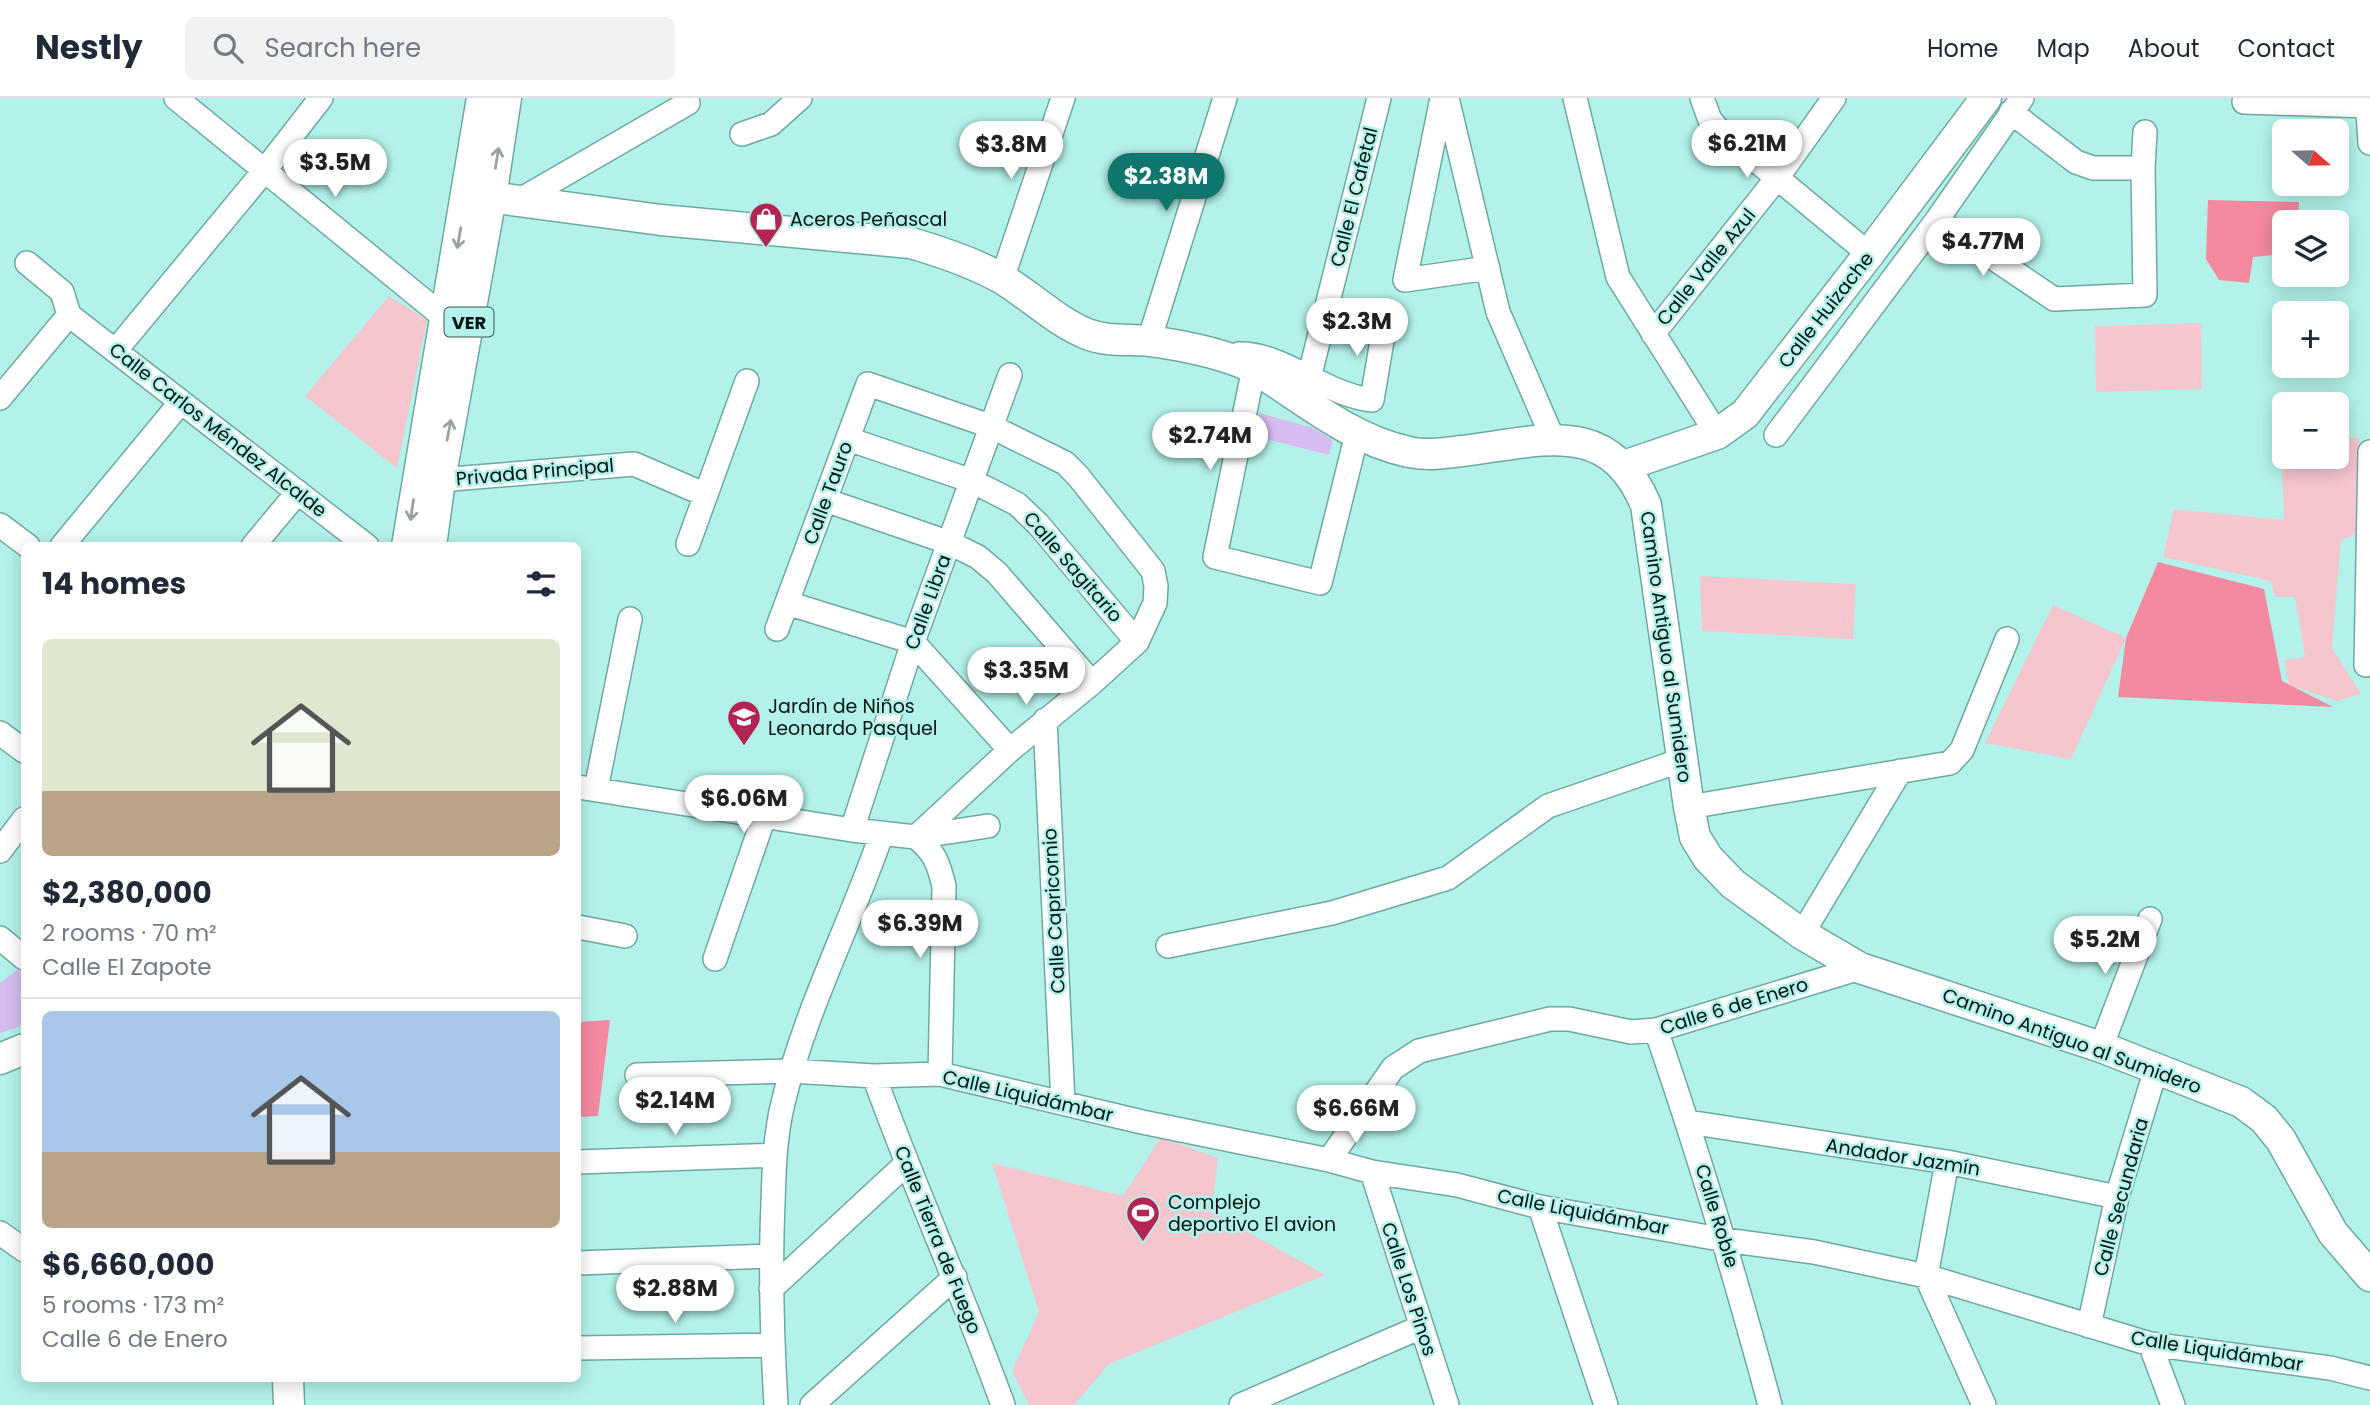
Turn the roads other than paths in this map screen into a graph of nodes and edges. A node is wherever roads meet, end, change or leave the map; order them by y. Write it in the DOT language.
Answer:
graph roads {
  1 [pos="176,98"];
  2 [pos="321,98"];
  3 [pos="482,98"];
  4 [pos="506,98"];
  5 [pos="800,98"];
  6 [pos="1063,98"];
  7 [pos="1225,98"];
  8 [pos="1379,98"];
  9 [pos="1444,98"];
  10 [pos="1575,98"];
  11 [pos="1702,98"];
  12 [pos="1833,98"];
  13 [pos="2244,102"];
  14 [pos="2367,102"];
  15 [pos="688,103"];
  16 [pos="2006,103"];
  17 [pos="2145,132"];
  18 [pos="742,134"];
  19 [pos="2370,143"];
  20 [pos="2143,168"];
  21 [pos="265,170"];
  22 [pos="1777,178"];
  23 [pos="493,197"];
  24 [pos="1937,220"];
  25 [pos="1870,254"];
  26 [pos="27,263"];
  27 [pos="1488,268"];
  28 [pos="1002,279"];
  29 [pos="69,315"];
  30 [pos="1385,323"];
  31 [pos="456,327"];
  32 [pos="1653,334"];
  33 [pos="1149,341"];
  34 [pos="116,350"];
  35 [pos="1222,355"];
  36 [pos="1254,368"];
  37 [pos="1010,375"];
  38 [pos="1309,378"];
  39 [pos="747,381"];
  40 [pos="0,398"];
  41 [pos="181,402"];
  42 [pos="990,426"];
  43 [pos="1357,434"];
  44 [pos="1717,434"];
  45 [pos="1776,435"];
  46 [pos="848,439"];
  47 [pos="1553,439"];
  48 [pos="1624,466"];
  49 [pos="2370,467"];
  50 [pos="440,480"];
  51 [pos="972,481"];
  52 [pos="298,492"];
  53 [pos="706,495"];
  54 [pos="825,500"];
  55 [pos="0,525"];
  56 [pos="23,542"];
  57 [pos="65,542"];
  58 [pos="256,542"];
  59 [pos="362,542"];
  60 [pos="408,542"];
  61 [pos="432,542"];
  62 [pos="950,543"];
  63 [pos="688,544"];
  64 [pos="2369,593"];
  65 [pos="787,603"];
  66 [pos="630,619"];
  67 [pos="776,629"];
  68 [pos="2007,639"];
  69 [pos="913,642"];
  70 [pos="1137,642"];
  71 [pos="2366,665"];
  72 [pos="1092,683"];
  73 [pos="1045,720"];
  74 [pos="0,733"];
  75 [pos="21,749"];
  76 [pos="1010,750"];
  77 [pos="1682,760"];
  78 [pos="1900,771"];
  79 [pos="591,783"];
  80 [pos="1689,807"];
  81 [pos="764,817"];
  82 [pos="21,823"];
  83 [pos="988,825"];
  84 [pos="852,830"];
  85 [pos="882,833"];
  86 [pos="916,837"];
  87 [pos="0,851"];
  88 [pos="2150,919"];
  89 [pos="581,928"];
  90 [pos="1802,934"];
  91 [pos="625,936"];
  92 [pos="0,938"];
  93 [pos="1168,946"];
  94 [pos="21,956"];
  95 [pos="715,959"];
  96 [pos="1860,968"];
  97 [pos="1656,1030"];
  98 [pos="2101,1047"];
  99 [pos="21,1050"];
  100 [pos="0,1059"];
  101 [pos="2156,1069"];
  102 [pos="792,1071"];
  103 [pos="940,1074"];
  104 [pos="637,1075"];
  105 [pos="874,1076"];
  106 [pos="1063,1103"];
  107 [pos="1688,1122"];
  108 [pos="775,1155"];
  109 [pos="1329,1160"];
  110 [pos="581,1162"];
  111 [pos="1947,1162"];
  112 [pos="906,1164"];
  113 [pos="1371,1172"];
  114 [pos="2117,1197"];
  115 [pos="1541,1207"];
  116 [pos="0,1233"];
  117 [pos="1725,1240"];
  118 [pos="21,1248"];
  119 [pos="770,1256"];
  120 [pos="581,1263"];
  121 [pos="1926,1276"];
  122 [pos="2370,1276"];
  123 [pos="955,1277"];
  124 [pos="771,1289"];
  125 [pos="1421,1326"];
  126 [pos="2089,1326"];
  127 [pos="2150,1343"];
  128 [pos="772,1345"];
  129 [pos="581,1348"];
  130 [pos="2370,1378"];
  131 [pos="288,1382"];
  132 [pos="999,1403"];
  133 [pos="289,1405"];
  134 [pos="776,1405"];
  135 [pos="813,1405"];
  136 [pos="1241,1405"];
  137 [pos="1447,1405"];
  138 [pos="1606,1405"];
  139 [pos="1770,1405"];
  140 [pos="1984,1405"];
  141 [pos="2173,1405"];
  1 -- 21 [label="street"];
  2 -- 21 [label="street"];
  3 -- 23 [label="main road, VER"];
  23 -- 4 [label="main road, VER, one-way"];
  5 -- 18 [label="street"];
  6 -- 28 [label="street"];
  7 -- 33 [label="street"];
  8 -- 38 [label="street, Calle El Cafetal"];
  9 -- 27 [label="street"];
  9 -- 27 [label="street"];
  10 -- 32 [label="street"];
  11 -- 22 [label="street"];
  12 -- 22 [label="street, Calle Valle Azul"];
  13 -- 14 [label="street"];
  14 -- 19 [label="street"];
  15 -- 23 [label="street"];
  16 -- 20 [label="street"];
  16 -- 24 [label="street, Calle Huizache"];
  16 -- 25 [label="main road, Calle Huizache"];
  17 -- 20 [label="street"];
  20 -- 24 [label="street"];
  21 -- 31 [label="street"];
  21 -- 34 [label="street"];
  22 -- 25 [label="street"];
  22 -- 32 [label="street, Calle Valle Azul"];
  23 -- 28 [label="main road, Camino Antiguo al Sumidero"];
  23 -- 31 [label="main road, VER"];
  24 -- 45 [label="street, Calle Huizache"];
  25 -- 44 [label="main road, Calle Huizache"];
  26 -- 29 [label="street"];
  27 -- 47 [label="street"];
  28 -- 33 [label="main road, Camino Antiguo al Sumidero"];
  29 -- 34 [label="street, Calle Carlos Méndez Alcalde"];
  29 -- 40 [label="street"];
  30 -- 38 [label="street"];
  50 -- 31 [label="main road, VER, one-way"];
  31 -- 60 [label="main road, VER, one-way"];
  32 -- 44 [label="street"];
  33 -- 35 [label="main road, Camino Antiguo al Sumidero"];
  34 -- 41 [label="street, Calle Carlos Méndez Alcalde"];
  35 -- 36 [label="main road, Camino Antiguo al Sumidero"];
  35 -- 38 [label="street"];
  36 -- 43 [label="main road, Camino Antiguo al Sumidero"];
  36 -- 43 [label="street"];
  37 -- 42 [label="street, Calle Libra"];
  39 -- 53 [label="street"];
  41 -- 52 [label="street, Calle Carlos Méndez Alcalde"];
  41 -- 57 [label="street"];
  42 -- 46 [label="street, Calle Tauro"];
  42 -- 51 [label="street, Calle Libra"];
  42 -- 70 [label="street"];
  43 -- 47 [label="main road, Camino Antiguo al Sumidero"];
  44 -- 48 [label="main road, Calle Huizache"];
  46 -- 51 [label="street, Calle Sagitario"];
  46 -- 54 [label="street, Calle Tauro"];
  47 -- 48 [label="main road, Camino Antiguo al Sumidero"];
  48 -- 77 [label="main road, Camino Antiguo al Sumidero"];
  49 -- 64 [label="street"];
  50 -- 53 [label="street, Privada Principal"];
  50 -- 61 [label="main road, VER"];
  51 -- 62 [label="street, Calle Libra"];
  51 -- 70 [label="street, Calle Sagitario"];
  52 -- 58 [label="street"];
  52 -- 59 [label="street, Calle Carlos Méndez Alcalde"];
  53 -- 63 [label="street"];
  54 -- 62 [label="street"];
  54 -- 65 [label="street, Calle Tauro"];
  55 -- 56 [label="street"];
  62 -- 69 [label="street, Calle Libra"];
  62 -- 72 [label="street"];
  64 -- 71 [label="street"];
  65 -- 67 [label="street, Calle Tauro"];
  65 -- 69 [label="street"];
  66 -- 79 [label="street"];
  68 -- 78 [label="street"];
  69 -- 76 [label="street"];
  69 -- 84 [label="street, Calle Libra"];
  70 -- 72 [label="street"];
  72 -- 73 [label="street"];
  73 -- 76 [label="street"];
  73 -- 106 [label="street, Calle Capricornio"];
  74 -- 75 [label="street"];
  76 -- 86 [label="street"];
  77 -- 80 [label="main road, Camino Antiguo al Sumidero"];
  77 -- 93 [label="street"];
  78 -- 80 [label="street"];
  78 -- 90 [label="street"];
  79 -- 81 [label="street"];
  80 -- 90 [label="main road, Camino Antiguo al Sumidero"];
  81 -- 84 [label="street"];
  81 -- 95 [label="street"];
  82 -- 87 [label="street"];
  83 -- 86 [label="street"];
  84 -- 85 [label="street"];
  85 -- 86 [label="street"];
  85 -- 102 [label="street"];
  86 -- 103 [label="street"];
  88 -- 98 [label="street"];
  89 -- 91 [label="street"];
  90 -- 96 [label="main road, Camino Antiguo al Sumidero"];
  92 -- 94 [label="street"];
  96 -- 97 [label="street, Calle 6 de Enero"];
  96 -- 98 [label="main road, Camino Antiguo al Sumidero"];
  97 -- 107 [label="street, Calle Roble"];
  97 -- 109 [label="street, Calle 6 de Enero"];
  98 -- 101 [label="main road, Camino Antiguo al Sumidero"];
  99 -- 100 [label="main road"];
  101 -- 114 [label="street, Calle Secundaria"];
  101 -- 122 [label="main road, Camino Antiguo al Sumidero"];
  102 -- 104 [label="street, Calle Liquidámbar"];
  102 -- 105 [label="street, Calle Liquidámbar"];
  102 -- 108 [label="street"];
  103 -- 105 [label="street, Calle Liquidámbar"];
  103 -- 106 [label="street, Calle Liquidámbar"];
  105 -- 112 [label="street, Calle Tierra de Fuego"];
  106 -- 109 [label="street, Calle Liquidámbar"];
  107 -- 111 [label="street, Andador Jazmín"];
  107 -- 117 [label="street, Calle Roble"];
  108 -- 110 [label="street"];
  108 -- 119 [label="street"];
  109 -- 113 [label="street, Calle Liquidámbar"];
  111 -- 114 [label="street, Andador Jazmín"];
  111 -- 121 [label="street"];
  112 -- 123 [label="street, Calle Tierra de Fuego"];
  112 -- 124 [label="street"];
  113 -- 115 [label="street, Calle Liquidámbar"];
  113 -- 125 [label="street, Calle Los Pinos"];
  114 -- 126 [label="street, Calle Secundaria"];
  115 -- 117 [label="street, Calle Liquidámbar"];
  115 -- 138 [label="street"];
  116 -- 118 [label="street"];
  117 -- 121 [label="street, Calle Liquidámbar"];
  117 -- 139 [label="street, Calle Roble"];
  119 -- 120 [label="street"];
  119 -- 124 [label="street"];
  121 -- 126 [label="street, Calle Liquidámbar"];
  121 -- 140 [label="street"];
  123 -- 132 [label="street, Calle Tierra de Fuego"];
  123 -- 135 [label="street"];
  124 -- 128 [label="street"];
  125 -- 136 [label="street"];
  125 -- 137 [label="street, Calle Los Pinos"];
  126 -- 127 [label="street, Calle Liquidámbar"];
  127 -- 130 [label="street, Calle Liquidámbar"];
  127 -- 141 [label="street"];
  128 -- 129 [label="street"];
  128 -- 134 [label="street"];
  131 -- 133 [label="main road"];
}
